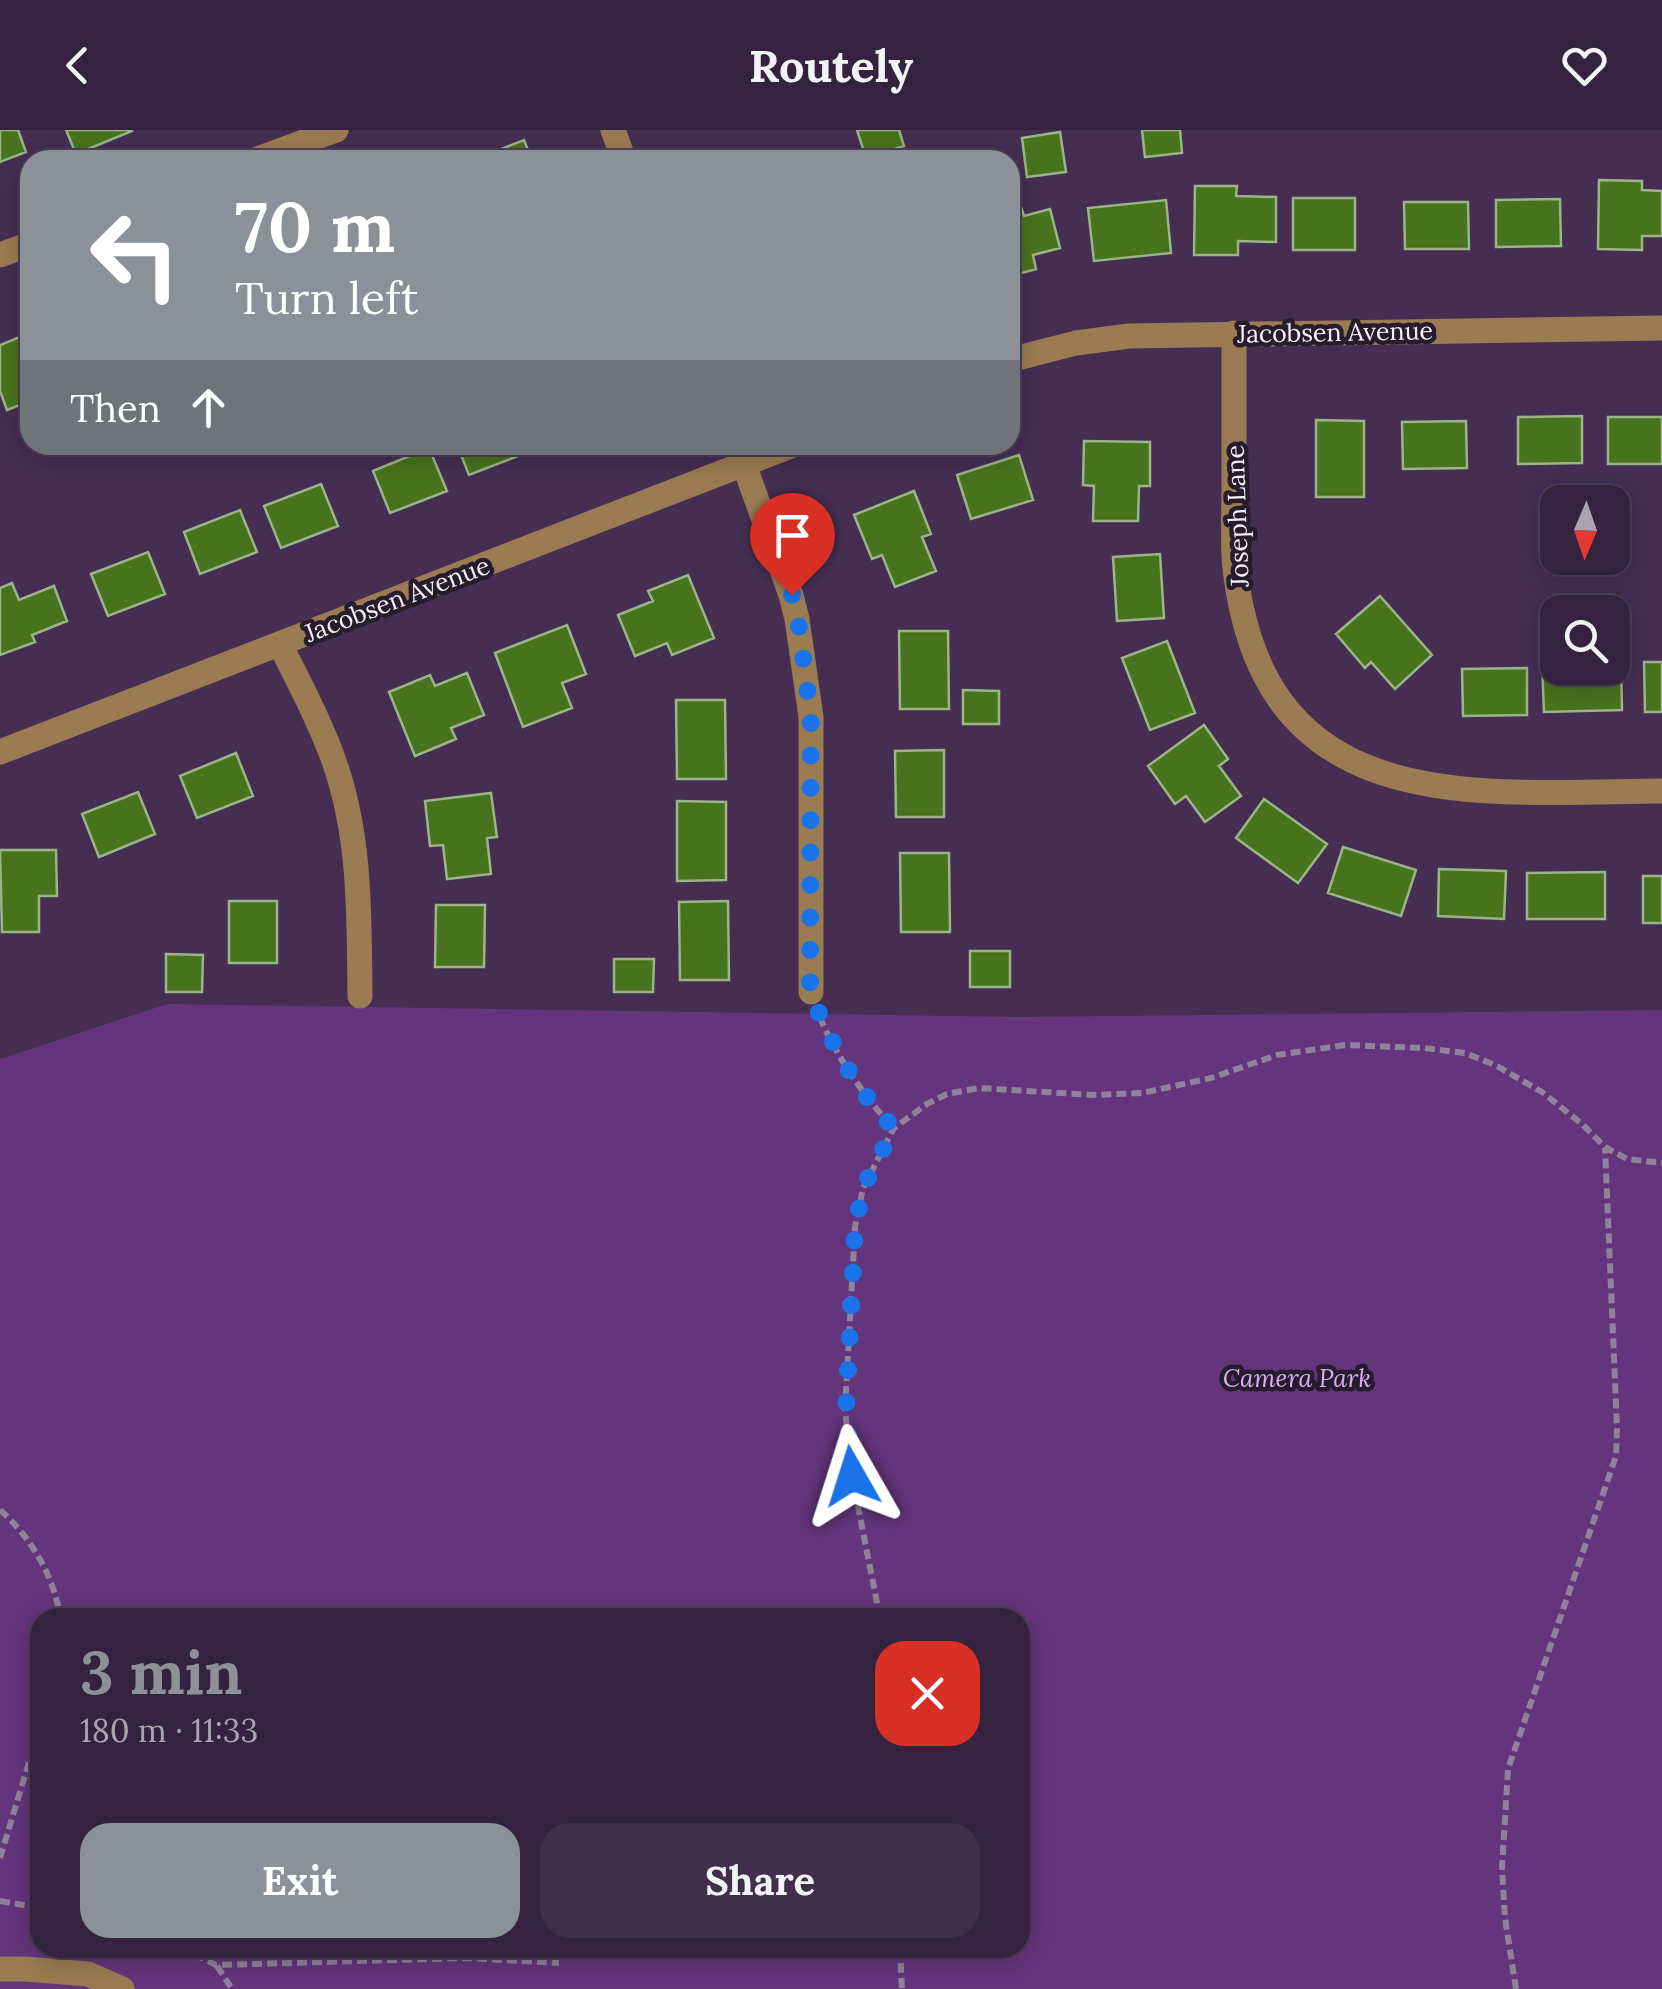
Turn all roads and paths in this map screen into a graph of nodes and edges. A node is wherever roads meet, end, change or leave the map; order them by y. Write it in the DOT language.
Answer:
graph roads {
  1 [pos="336,130"];
  2 [pos="282,150"];
  3 [pos="1662,328"];
  4 [pos="1234,333"];
  5 [pos="1020,357"];
  6 [pos="739,455"];
  7 [pos="741,455"];
  8 [pos="280,644"];
  9 [pos="0,752"];
  10 [pos="1662,791"];
  11 [pos="810,992"];
  12 [pos="360,996"];
  13 [pos="894,1128"];
  14 [pos="1605,1147"];
  15 [pos="1662,1163"];
  16 [pos="0,1510"];
  17 [pos="57,1608"];
  18 [pos="878,1608"];
  19 [pos="30,1759"];
  20 [pos="0,1858"];
  21 [pos="0,1901"];
  22 [pos="30,1906"];
  23 [pos="202,1958"];
  24 [pos="900,1958"];
  25 [pos="559,1962"];
  26 [pos="216,1965"];
  27 [pos="0,1969"];
  28 [pos="122,1989"];
  29 [pos="232,1989"];
  30 [pos="902,1989"];
  31 [pos="1516,1989"];
  1 -- 2 [label="street"];
  3 -- 4 [label="street, Jacobsen Avenue"];
  4 -- 5 [label="street, Jacobsen Avenue"];
  4 -- 10 [label="street, Joseph Lane"];
  6 -- 8 [label="street, Jacobsen Avenue"];
  7 -- 11 [label="street"];
  8 -- 9 [label="street, Jacobsen Avenue"];
  8 -- 12 [label="street"];
  11 -- 13 [label="path"];
  13 -- 14 [label="path"];
  13 -- 18 [label="path"];
  14 -- 15 [label="path"];
  14 -- 31 [label="path"];
  16 -- 17 [label="path"];
  19 -- 20 [label="path"];
  21 -- 22 [label="path"];
  23 -- 26 [label="path"];
  24 -- 30 [label="path"];
  25 -- 26 [label="path"];
  26 -- 29 [label="path"];
  27 -- 28 [label="street"];
}
